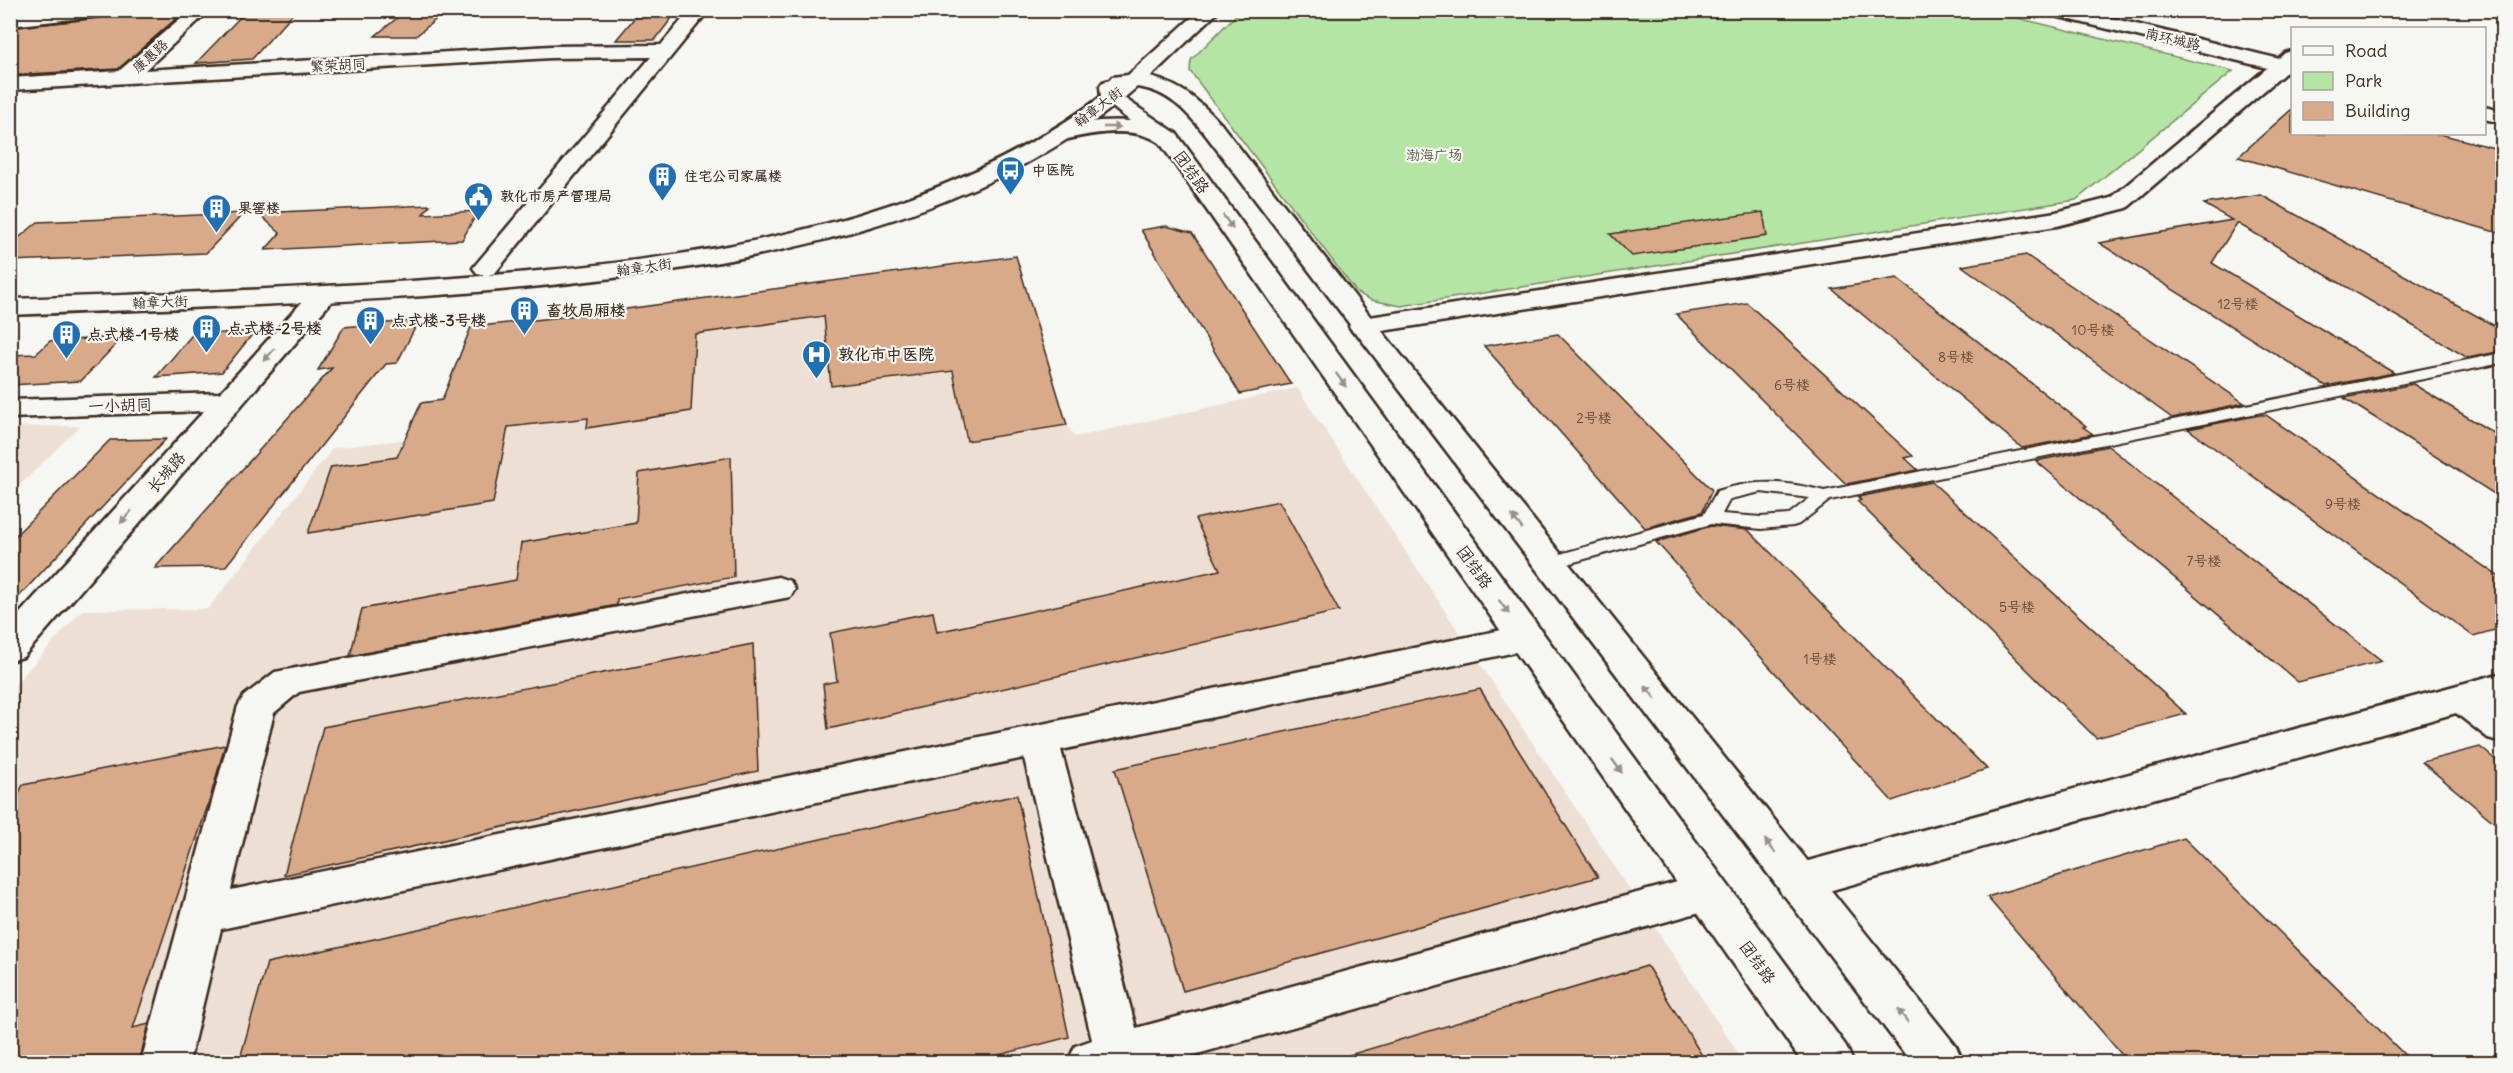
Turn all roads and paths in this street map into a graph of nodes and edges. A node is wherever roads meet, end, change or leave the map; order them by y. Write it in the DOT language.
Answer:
graph roads {
  1 [pos="108,10"];
  2 [pos="201,10"];
  3 [pos="700,10"];
  4 [pos="1197,10"];
  5 [pos="1211,10"];
  6 [pos="2053,10"];
  7 [pos="2101,10"];
  8 [pos="10,20"];
  9 [pos="1176,42"];
  10 [pos="665,51"];
  11 [pos="2290,62"];
  12 [pos="126,77"];
  13 [pos="10,84"];
  14 [pos="1118,87"];
  15 [pos="1180,95"];
  16 [pos="2486,100"];
  17 [pos="2502,104"];
  18 [pos="2486,113"];
  19 [pos="2502,117"];
  20 [pos="1064,133"];
  21 [pos="1160,133"];
  22 [pos="486,268"];
  23 [pos="10,292"];
  24 [pos="322,296"];
  25 [pos="10,307"];
  26 [pos="1363,326"];
  27 [pos="2502,358"];
  28 [pos="229,401"];
  29 [pos="10,409"];
  30 [pos="1824,496"];
  31 [pos="1711,518"];
  32 [pos="1549,563"];
  33 [pos="778,589"];
  34 [pos="1526,638"];
  35 [pos="10,648"];
  36 [pos="2502,686"];
  37 [pos="2462,697"];
  38 [pos="2502,728"];
  39 [pos="1039,740"];
  40 [pos="1797,882"];
  41 [pos="1707,892"];
  42 [pos="202,914"];
  43 [pos="1111,1060"];
  44 [pos="165,1062"];
  45 [pos="1829,1062"];
  46 [pos="1939,1062"];
  1 -- 8 [label="main road"];
  2 -- 12 [label="main road, 康惠路"];
  3 -- 10 [label="main road"];
  4 -- 14 [label="main road, 翰章大街"];
  5 -- 9 [label="main road, 翰章大街"];
  6 -- 11 [label="main road, 南环城路"];
  7 -- 11 [label="main road, 南环城路"];
  9 -- 14 [label="main road, 翰章大街"];
  9 -- 15 [label="main road"];
  10 -- 12 [label="main road, 繁荣胡同"];
  10 -- 22 [label="main road"];
  11 -- 26 [label="main road"];
  12 -- 13 [label="main road, 繁荣胡同"];
  14 -- 15 [label="main road"];
  14 -- 20 [label="main road, 翰章大街"];
  14 -- 21 [label="main road, 团结路"];
  14 -- 22 [label="main road, 翰章大街"];
  15 -- 26 [label="main road"];
  16 -- 17 [label="main road"];
  18 -- 19 [label="main road"];
  20 -- 21 [label="main road, one-way"];
  20 -- 24 [label="main road, 翰章大街"];
  21 -- 34 [label="main road, 团结路, one-way"];
  22 -- 23 [label="main road, 翰章大街"];
  24 -- 25 [label="main road, 翰章大街"];
  24 -- 28 [label="main road, 长城路, one-way"];
  32 -- 26 [label="main road, one-way"];
  27 -- 30 [label="lane"];
  28 -- 29 [label="main road, 一小胡同"];
  28 -- 35 [label="main road, 长城路, one-way"];
  30 -- 31 [label="lane"];
  30 -- 31 [label="lane"];
  31 -- 32 [label="lane"];
  40 -- 32 [label="main road, one-way"];
  33 -- 42 [label="main road"];
  34 -- 39 [label="main road"];
  34 -- 41 [label="main road, 团结路, one-way"];
  36 -- 37 [label="main road"];
  37 -- 38 [label="main road"];
  37 -- 40 [label="main road"];
  39 -- 42 [label="main road"];
  39 -- 43 [label="main road"];
  46 -- 40 [label="main road, one-way"];
  41 -- 43 [label="main road"];
  41 -- 45 [label="main road, 团结路"];
  42 -- 44 [label="main road"];
}
